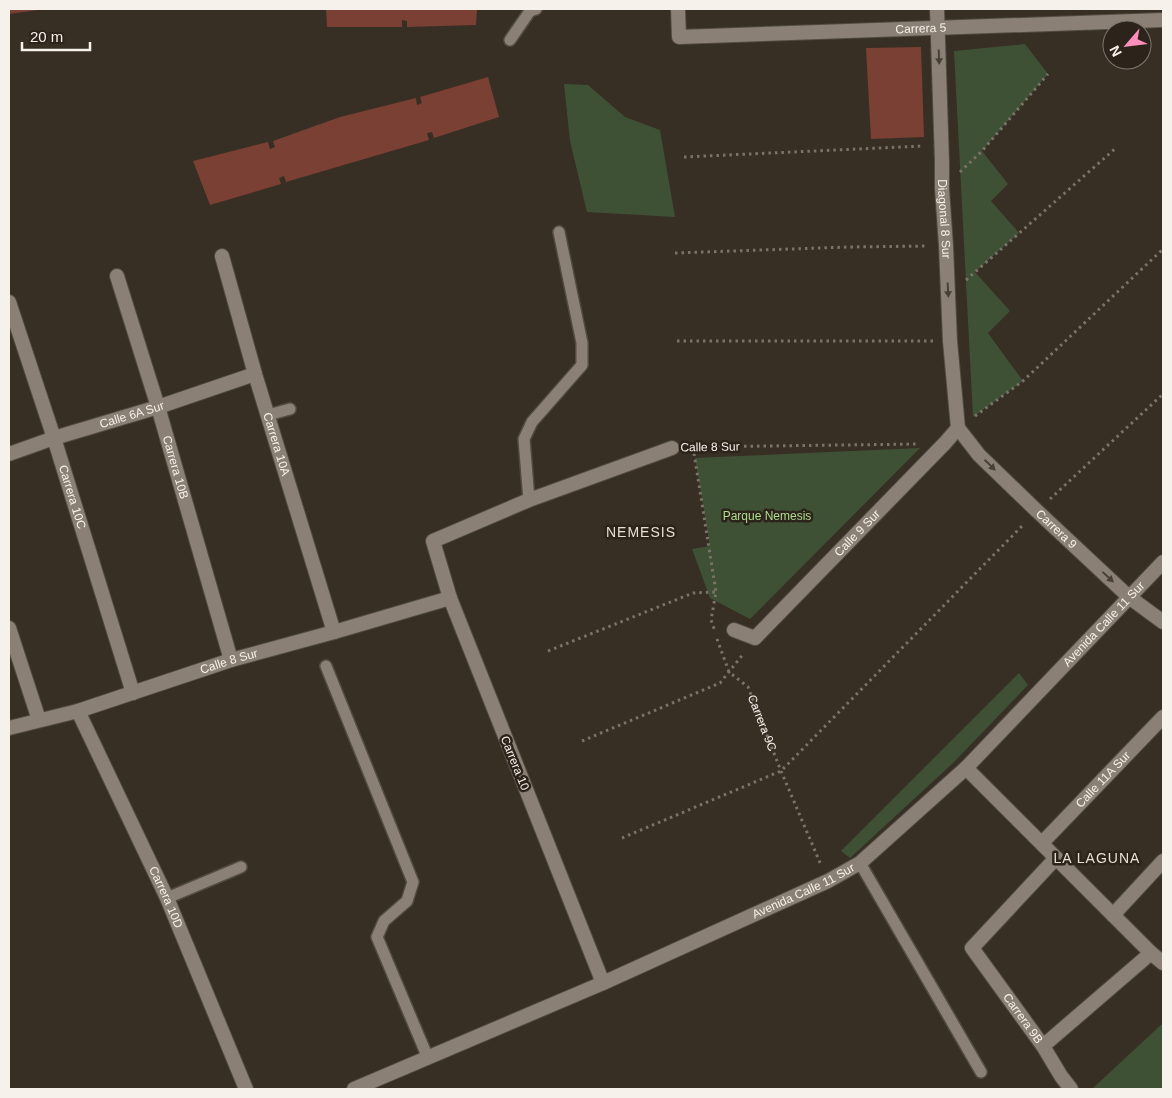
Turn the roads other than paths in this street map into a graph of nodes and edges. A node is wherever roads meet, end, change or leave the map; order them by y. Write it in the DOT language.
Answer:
graph roads {
  1 [pos="536,9"];
  2 [pos="678,9"];
  3 [pos="937,9"];
  4 [pos="1163,20"];
  5 [pos="938,28"];
  6 [pos="510,40"];
  7 [pos="559,232"];
  8 [pos="222,256"];
  9 [pos="117,276"];
  10 [pos="9,302"];
  11 [pos="255,374"];
  12 [pos="158,407"];
  13 [pos="290,409"];
  14 [pos="268,415"];
  15 [pos="958,428"];
  16 [pos="54,438"];
  17 [pos="672,448"];
  18 [pos="9,454"];
  19 [pos="529,500"];
  20 [pos="433,541"];
  21 [pos="1163,562"];
  22 [pos="1129,597"];
  23 [pos="450,598"];
  24 [pos="1163,622"];
  25 [pos="9,628"];
  26 [pos="734,630"];
  27 [pos="334,632"];
  28 [pos="231,660"];
  29 [pos="326,666"];
  30 [pos="133,692"];
  31 [pos="78,711"];
  32 [pos="1163,717"];
  33 [pos="40,720"];
  34 [pos="9,728"];
  35 [pos="966,768"];
  36 [pos="1042,843"];
  37 [pos="1056,858"];
  38 [pos="1163,861"];
  39 [pos="860,863"];
  40 [pos="241,867"];
  41 [pos="167,898"];
  42 [pos="1113,915"];
  43 [pos="1151,953"];
  44 [pos="1163,963"];
  45 [pos="603,983"];
  46 [pos="1043,1046"];
  47 [pos="428,1058"];
  48 [pos="981,1072"];
  49 [pos="246,1089"];
  50 [pos="354,1089"];
  51 [pos="1071,1089"];
  1 -- 6 [label="lane"];
  2 -- 5 [label="street, Carrera 5"];
  3 -- 5 [label="street, Diagonal 8 Sur"];
  4 -- 5 [label="street, Carrera 5"];
  5 -- 15 [label="street, Diagonal 8 Sur, one-way"];
  7 -- 19 [label="lane"];
  8 -- 11 [label="street, Carrera 10A"];
  9 -- 12 [label="street, Carrera 10B"];
  10 -- 16 [label="street, Carrera 10C"];
  11 -- 12 [label="street, Calle 6A Sur"];
  11 -- 14 [label="street, Carrera 10A"];
  12 -- 16 [label="street, Calle 6A Sur"];
  12 -- 28 [label="street, Carrera 10B"];
  13 -- 14 [label="lane"];
  14 -- 27 [label="street, Carrera 10A"];
  15 -- 22 [label="street, Carrera 9, one-way"];
  15 -- 26 [label="street, Calle 9 Sur"];
  16 -- 18 [label="street, Calle 6A Sur"];
  16 -- 30 [label="street, Carrera 10C"];
  17 -- 19 [label="street, Calle 8 Sur"];
  19 -- 20 [label="street, Calle 8 Sur"];
  20 -- 23 [label="street, Carrera 10"];
  21 -- 22 [label="street, Avenida Calle 11 Sur"];
  22 -- 24 [label="street, Carrera 9"];
  22 -- 35 [label="street, Avenida Calle 11 Sur"];
  23 -- 27 [label="street, Calle 8 Sur"];
  23 -- 45 [label="street, Carrera 10"];
  25 -- 33 [label="street"];
  27 -- 28 [label="street, Calle 8 Sur"];
  28 -- 30 [label="street, Calle 8 Sur"];
  29 -- 47 [label="lane"];
  30 -- 31 [label="street, Calle 8 Sur"];
  31 -- 33 [label="street, Calle 8 Sur"];
  31 -- 41 [label="street, Carrera 10D"];
  32 -- 36 [label="street, Calle 11A Sur"];
  33 -- 34 [label="street, Calle 8 Sur"];
  35 -- 36 [label="street"];
  35 -- 39 [label="street, Avenida Calle 11 Sur"];
  36 -- 37 [label="street"];
  37 -- 42 [label="street"];
  37 -- 46 [label="street, Carrera 9B"];
  38 -- 42 [label="street"];
  39 -- 45 [label="street, Avenida Calle 11 Sur"];
  39 -- 48 [label="lane"];
  40 -- 41 [label="lane"];
  41 -- 49 [label="street, Carrera 10D"];
  42 -- 43 [label="street"];
  43 -- 44 [label="street"];
  43 -- 46 [label="street"];
  45 -- 47 [label="street, Avenida Calle 11 Sur"];
  46 -- 51 [label="street, Carrera 9B"];
  47 -- 50 [label="street, Avenida Calle 11 Sur"];
}
